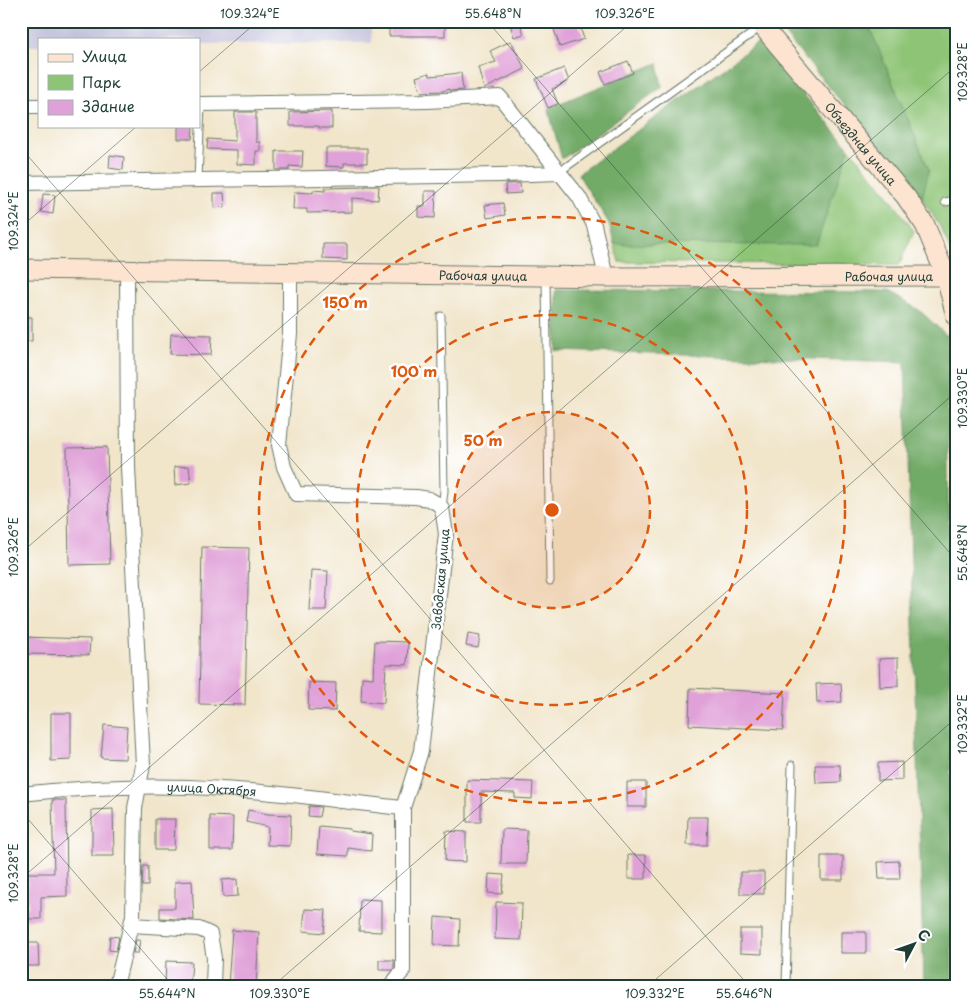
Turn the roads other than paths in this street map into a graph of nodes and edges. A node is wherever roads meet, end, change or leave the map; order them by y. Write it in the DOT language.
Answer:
graph roads {
  1 [pos="760,24"];
  2 [pos="200,104"];
  3 [pos="21,106"];
  4 [pos="38,106"];
  5 [pos="199,128"];
  6 [pos="559,173"];
  7 [pos="198,180"];
  8 [pos="21,183"];
  9 [pos="956,200"];
  10 [pos="945,202"];
  11 [pos="21,269"];
  12 [pos="127,270"];
  13 [pos="290,272"];
  14 [pos="546,276"];
  15 [pos="946,276"];
  16 [pos="606,277"];
  17 [pos="442,316"];
  18 [pos="956,317"];
  19 [pos="442,508"];
  20 [pos="550,581"];
  21 [pos="792,765"];
  22 [pos="140,786"];
  23 [pos="21,794"];
  24 [pos="403,808"];
  25 [pos="131,925"];
  26 [pos="116,986"];
  27 [pos="212,986"];
  28 [pos="390,986"];
  29 [pos="786,986"];
  1 -- 6 [label="lane"];
  1 -- 15 [label="street, Объездная улица"];
  2 -- 6 [label="street"];
  3 -- 4 [label="street"];
  5 -- 7 [label="lane"];
  6 -- 7 [label="street"];
  6 -- 16 [label="street"];
  7 -- 8 [label="street"];
  9 -- 10 [label="lane"];
  11 -- 12 [label="street, Рабочая улица"];
  12 -- 13 [label="street, Рабочая улица"];
  12 -- 22 [label="street"];
  13 -- 14 [label="street, Рабочая улица"];
  13 -- 19 [label="street"];
  14 -- 16 [label="street, Рабочая улица"];
  14 -- 20 [label="lane"];
  15 -- 16 [label="street, Рабочая улица"];
  15 -- 18 [label="street, Объездная улица"];
  17 -- 19 [label="lane"];
  19 -- 24 [label="street, Заводская улица"];
  21 -- 29 [label="lane"];
  22 -- 23 [label="street, улица Октября"];
  22 -- 24 [label="street, улица Октября"];
  22 -- 25 [label="street"];
  24 -- 28 [label="street, Заводская улица"];
  25 -- 26 [label="street"];
  25 -- 27 [label="street"];
}
